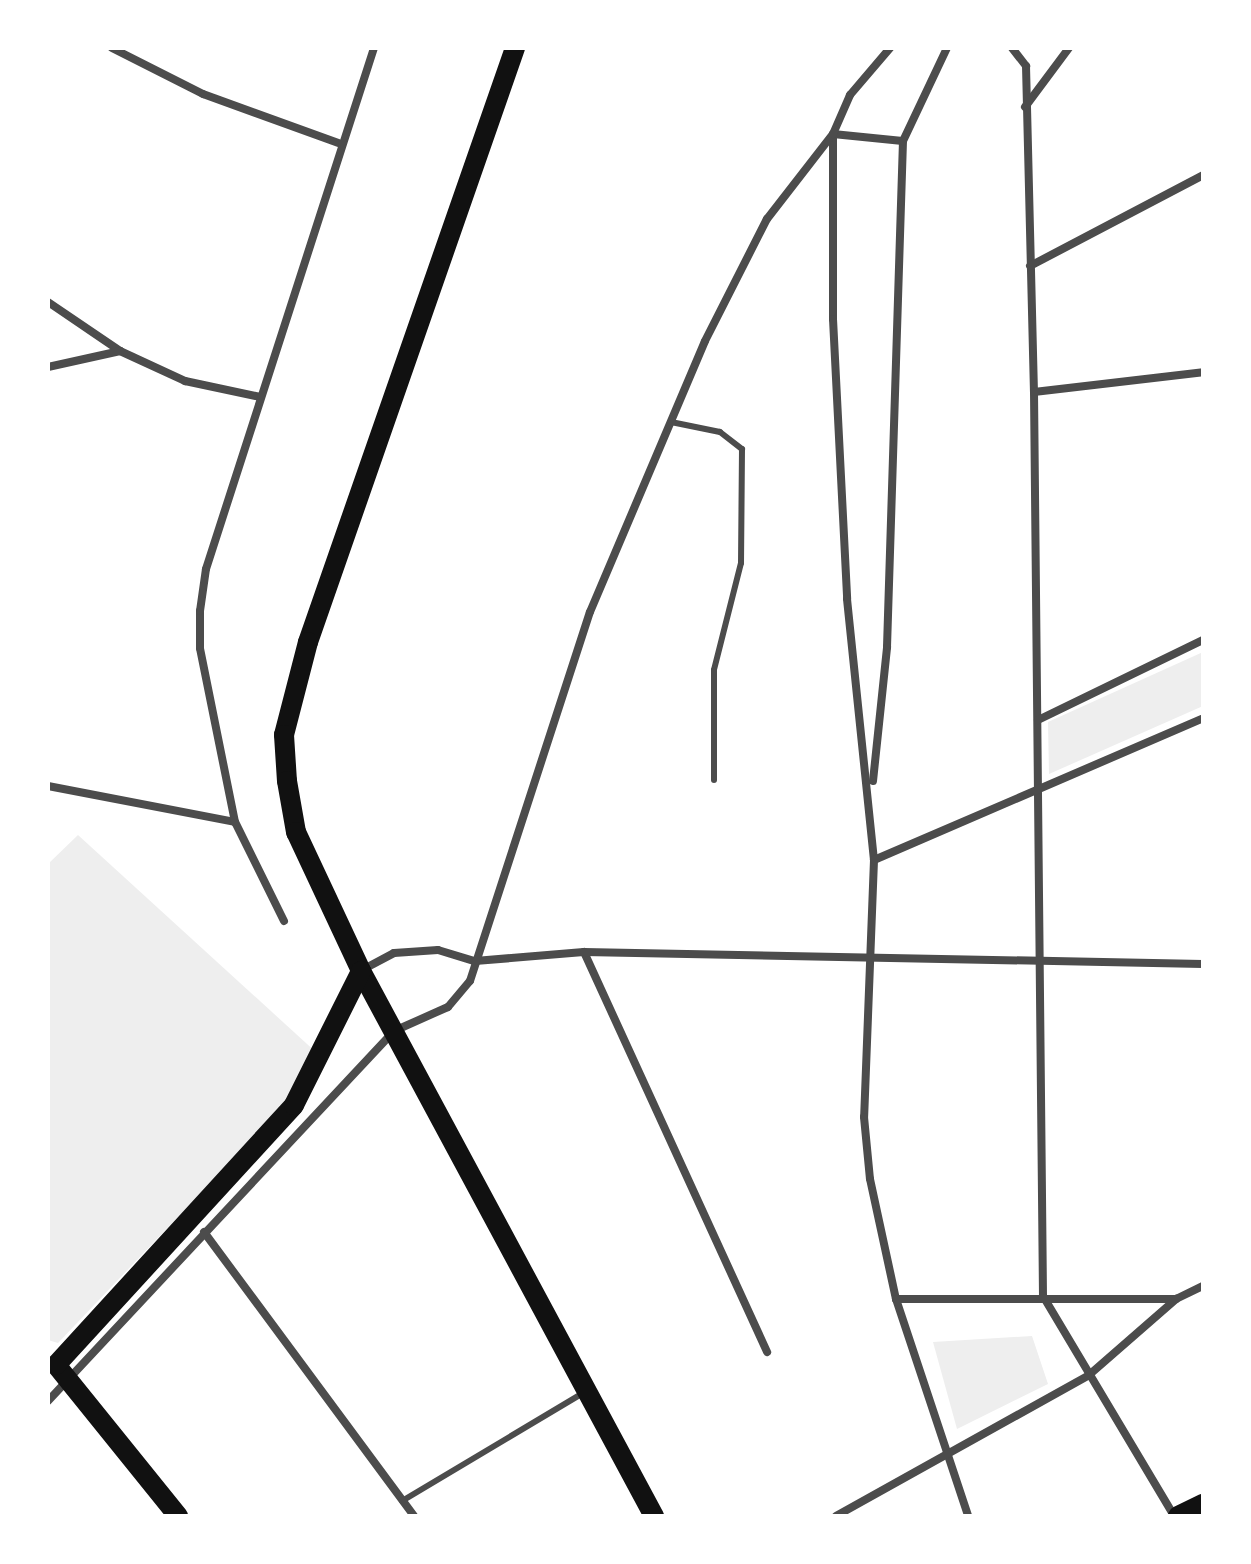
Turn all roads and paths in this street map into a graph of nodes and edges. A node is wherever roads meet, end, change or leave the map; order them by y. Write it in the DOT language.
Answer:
graph roads {
  1 [pos="112,48"];
  2 [pos="374,48"];
  3 [pos="515,48"];
  4 [pos="890,48"];
  5 [pos="947,48"];
  6 [pos="1012,48"];
  7 [pos="1069,48"];
  8 [pos="1025,107"];
  9 [pos="833,134"];
  10 [pos="903,141"];
  11 [pos="338,143"];
  12 [pos="1203,175"];
  13 [pos="1030,266"];
  14 [pos="48,302"];
  15 [pos="120,351"];
  16 [pos="48,367"];
  17 [pos="1203,372"];
  18 [pos="1034,392"];
  19 [pos="260,397"];
  20 [pos="671,422"];
  21 [pos="1203,640"];
  22 [pos="1203,718"];
  23 [pos="1038,720"];
  24 [pos="714,780"];
  25 [pos="48,786"];
  26 [pos="1037,791"];
  27 [pos="872,794"];
  28 [pos="235,822"];
  29 [pos="874,860"];
  30 [pos="284,921"];
  31 [pos="584,952"];
  32 [pos="867,957"];
  33 [pos="475,961"];
  34 [pos="1203,964"];
  35 [pos="1041,965"];
  36 [pos="361,971"];
  37 [pos="394,1031"];
  38 [pos="204,1232"];
  39 [pos="1203,1286"];
  40 [pos="1043,1296"];
  41 [pos="896,1299"];
  42 [pos="1176,1299"];
  43 [pos="767,1352"];
  44 [pos="57,1368"];
  45 [pos="1089,1375"];
  46 [pos="586,1391"];
  47 [pos="48,1401"];
  48 [pos="943,1451"];
  49 [pos="402,1501"];
  50 [pos="1203,1504"];
  51 [pos="178,1516"];
  52 [pos="414,1516"];
  53 [pos="654,1516"];
  54 [pos="836,1516"];
  55 [pos="968,1516"];
  56 [pos="1176,1516"];
  1 -- 11 [label="street"];
  2 -- 11 [label="street"];
  3 -- 36 [label="main road"];
  4 -- 9 [label="street"];
  5 -- 10 [label="street"];
  6 -- 8 [label="street"];
  7 -- 8 [label="street"];
  8 -- 13 [label="street"];
  9 -- 10 [label="street"];
  9 -- 20 [label="street"];
  9 -- 27 [label="street"];
  10 -- 27 [label="street"];
  11 -- 19 [label="street"];
  12 -- 13 [label="street"];
  13 -- 18 [label="street"];
  14 -- 15 [label="street"];
  15 -- 16 [label="street"];
  15 -- 19 [label="street"];
  17 -- 18 [label="street"];
  18 -- 23 [label="street"];
  19 -- 28 [label="street"];
  20 -- 24 [label="lane"];
  20 -- 33 [label="street"];
  21 -- 23 [label="street"];
  22 -- 26 [label="street"];
  23 -- 26 [label="street"];
  25 -- 28 [label="street"];
  26 -- 29 [label="street"];
  26 -- 35 [label="street"];
  27 -- 29 [label="street"];
  28 -- 30 [label="street"];
  29 -- 32 [label="street"];
  31 -- 32 [label="street"];
  31 -- 33 [label="street"];
  31 -- 43 [label="street"];
  32 -- 35 [label="street"];
  32 -- 41 [label="street"];
  33 -- 36 [label="street"];
  33 -- 37 [label="street"];
  34 -- 35 [label="street"];
  35 -- 40 [label="street"];
  36 -- 37 [label="main road"];
  36 -- 44 [label="main road"];
  37 -- 38 [label="street"];
  37 -- 46 [label="main road"];
  38 -- 44 [label="street"];
  38 -- 49 [label="street"];
  39 -- 42 [label="street"];
  40 -- 41 [label="street"];
  40 -- 42 [label="street"];
  40 -- 45 [label="street"];
  41 -- 48 [label="street"];
  42 -- 45 [label="street"];
  44 -- 47 [label="street"];
  44 -- 51 [label="main road"];
  45 -- 48 [label="street"];
  45 -- 56 [label="street"];
  46 -- 49 [label="lane"];
  46 -- 53 [label="main road"];
  48 -- 54 [label="street"];
  48 -- 55 [label="street"];
  49 -- 52 [label="street"];
  50 -- 56 [label="main road"];
}
